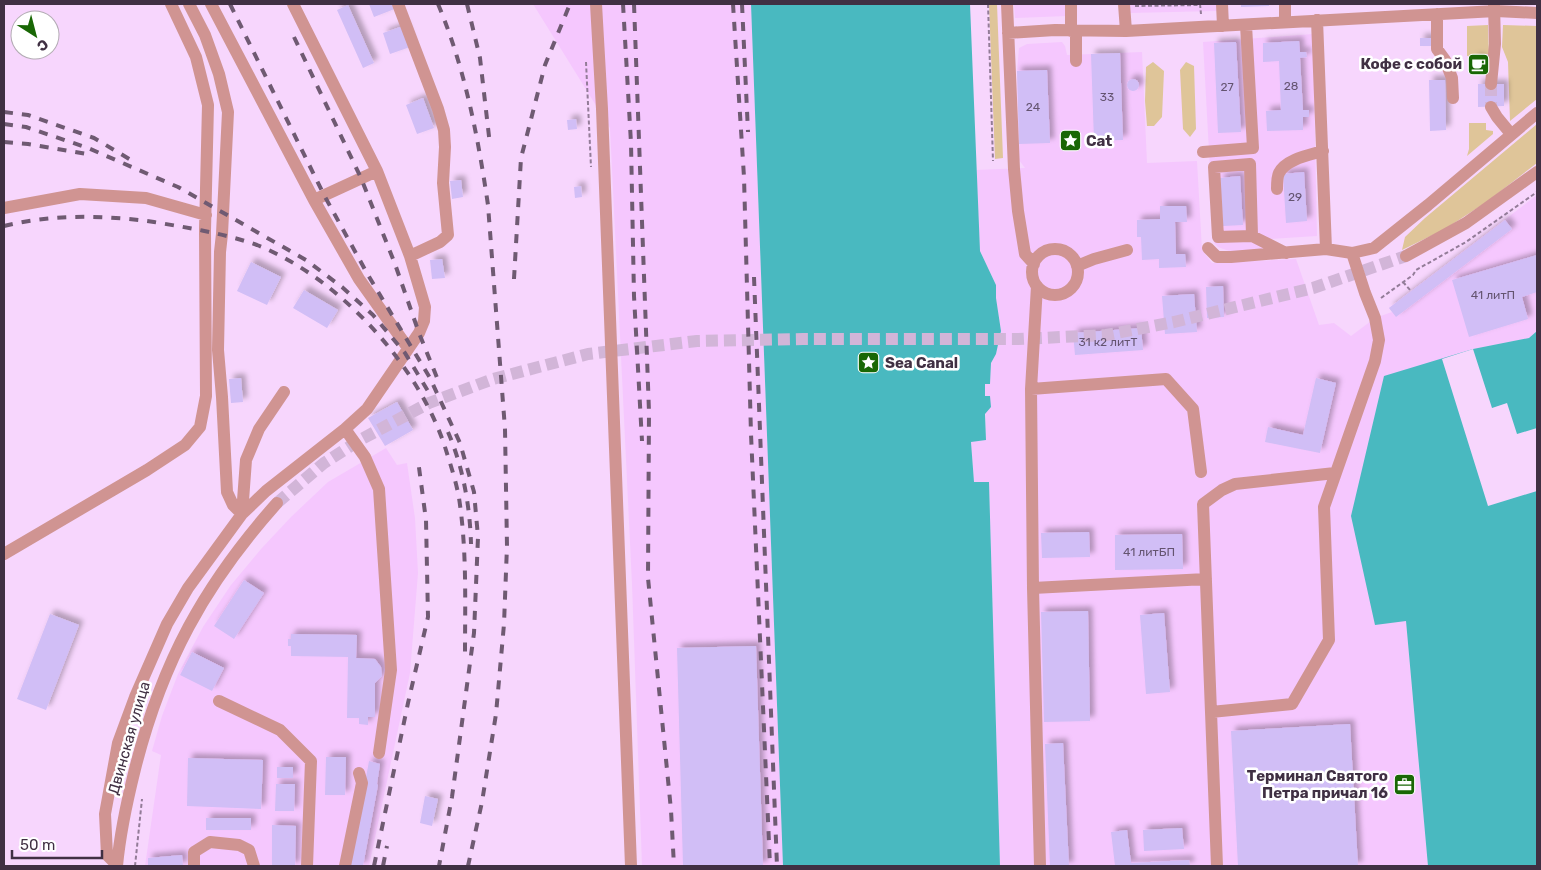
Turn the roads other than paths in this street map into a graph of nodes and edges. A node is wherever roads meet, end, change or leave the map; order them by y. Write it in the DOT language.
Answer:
graph roads {
  1 [pos="171,4"];
  2 [pos="188,4"];
  3 [pos="211,4"];
  4 [pos="293,4"];
  5 [pos="398,4"];
  6 [pos="596,4"];
  7 [pos="1007,4"];
  8 [pos="1071,4"];
  9 [pos="1222,4"];
  10 [pos="1284,4"];
  11 [pos="1124,5"];
  12 [pos="1502,7"];
  13 [pos="1406,10"];
  14 [pos="1537,13"];
  15 [pos="1437,14"];
  16 [pos="1317,20"];
  17 [pos="1286,22"];
  18 [pos="1246,24"];
  19 [pos="1222,26"];
  20 [pos="1074,31"];
  21 [pos="1126,31"];
  22 [pos="1008,33"];
  23 [pos="1076,61"];
  24 [pos="1491,84"];
  25 [pos="1453,98"];
  26 [pos="1491,107"];
  27 [pos="1537,113"];
  28 [pos="1511,134"];
  29 [pos="1323,151"];
  30 [pos="1204,152"];
  31 [pos="377,171"];
  32 [pos="1537,172"];
  33 [pos="1277,189"];
  34 [pos="314,200"];
  35 [pos="4,208"];
  36 [pos="206,215"];
  37 [pos="1252,236"];
  38 [pos="1208,248"];
  39 [pos="1127,250"];
  40 [pos="1326,250"];
  41 [pos="1286,253"];
  42 [pos="1352,253"];
  43 [pos="410,256"];
  44 [pos="1406,256"];
  45 [pos="1034,264"];
  46 [pos="1078,266"];
  47 [pos="1037,286"];
  48 [pos="408,348"];
  49 [pos="1032,389"];
  50 [pos="284,392"];
  51 [pos="345,429"];
  52 [pos="1201,472"];
  53 [pos="1335,473"];
  54 [pos="277,503"];
  55 [pos="242,514"];
  56 [pos="4,554"];
  57 [pos="1206,580"];
  58 [pos="1032,588"];
  59 [pos="218,701"];
  60 [pos="1211,712"];
  61 [pos="379,753"];
  62 [pos="359,773"];
  63 [pos="117,866"];
  64 [pos="194,866"];
  65 [pos="254,866"];
  66 [pos="307,866"];
  67 [pos="345,866"];
  68 [pos="631,866"];
  69 [pos="1040,866"];
  70 [pos="1217,866"];
  1 -- 36 [label="street"];
  2 -- 55 [label="street"];
  3 -- 34 [label="street"];
  4 -- 31 [label="street"];
  5 -- 43 [label="street"];
  6 -- 68 [label="street"];
  7 -- 22 [label="street"];
  8 -- 20 [label="street"];
  9 -- 19 [label="street"];
  10 -- 17 [label="street"];
  11 -- 21 [label="street"];
  12 -- 14 [label="street"];
  12 -- 15 [label="street"];
  12 -- 24 [label="street"];
  13 -- 15 [label="street"];
  13 -- 16 [label="street"];
  15 -- 25 [label="street"];
  16 -- 17 [label="street"];
  16 -- 29 [label="street"];
  17 -- 18 [label="street"];
  18 -- 19 [label="street"];
  18 -- 30 [label="street"];
  19 -- 21 [label="street"];
  20 -- 21 [label="street"];
  20 -- 22 [label="street"];
  20 -- 23 [label="street"];
  22 -- 45 [label="street"];
  26 -- 28 [label="street"];
  27 -- 28 [label="street"];
  28 -- 42 [label="street"];
  29 -- 33 [label="street"];
  29 -- 40 [label="street"];
  31 -- 34 [label="street"];
  31 -- 43 [label="street"];
  32 -- 44 [label="street"];
  34 -- 48 [label="street"];
  35 -- 36 [label="street"];
  36 -- 56 [label="street"];
  37 -- 37 [label="street"];
  37 -- 41 [label="street"];
  38 -- 41 [label="street"];
  39 -- 46 [label="street"];
  40 -- 41 [label="street"];
  40 -- 42 [label="street"];
  42 -- 53 [label="street"];
  43 -- 48 [label="street"];
  45 -- 46 [label="street"];
  45 -- 47 [label="street"];
  46 -- 47 [label="street"];
  47 -- 49 [label="street"];
  48 -- 51 [label="street"];
  49 -- 52 [label="street"];
  49 -- 58 [label="street"];
  50 -- 55 [label="street"];
  51 -- 55 [label="street"];
  51 -- 61 [label="street"];
  53 -- 57 [label="street"];
  53 -- 60 [label="street"];
  54 -- 63 [label="street, Двинская улица"];
  55 -- 63 [label="street"];
  57 -- 58 [label="street"];
  57 -- 60 [label="street"];
  58 -- 69 [label="street"];
  59 -- 66 [label="street"];
  60 -- 70 [label="street"];
  62 -- 67 [label="street"];
  64 -- 65 [label="street"];
}
